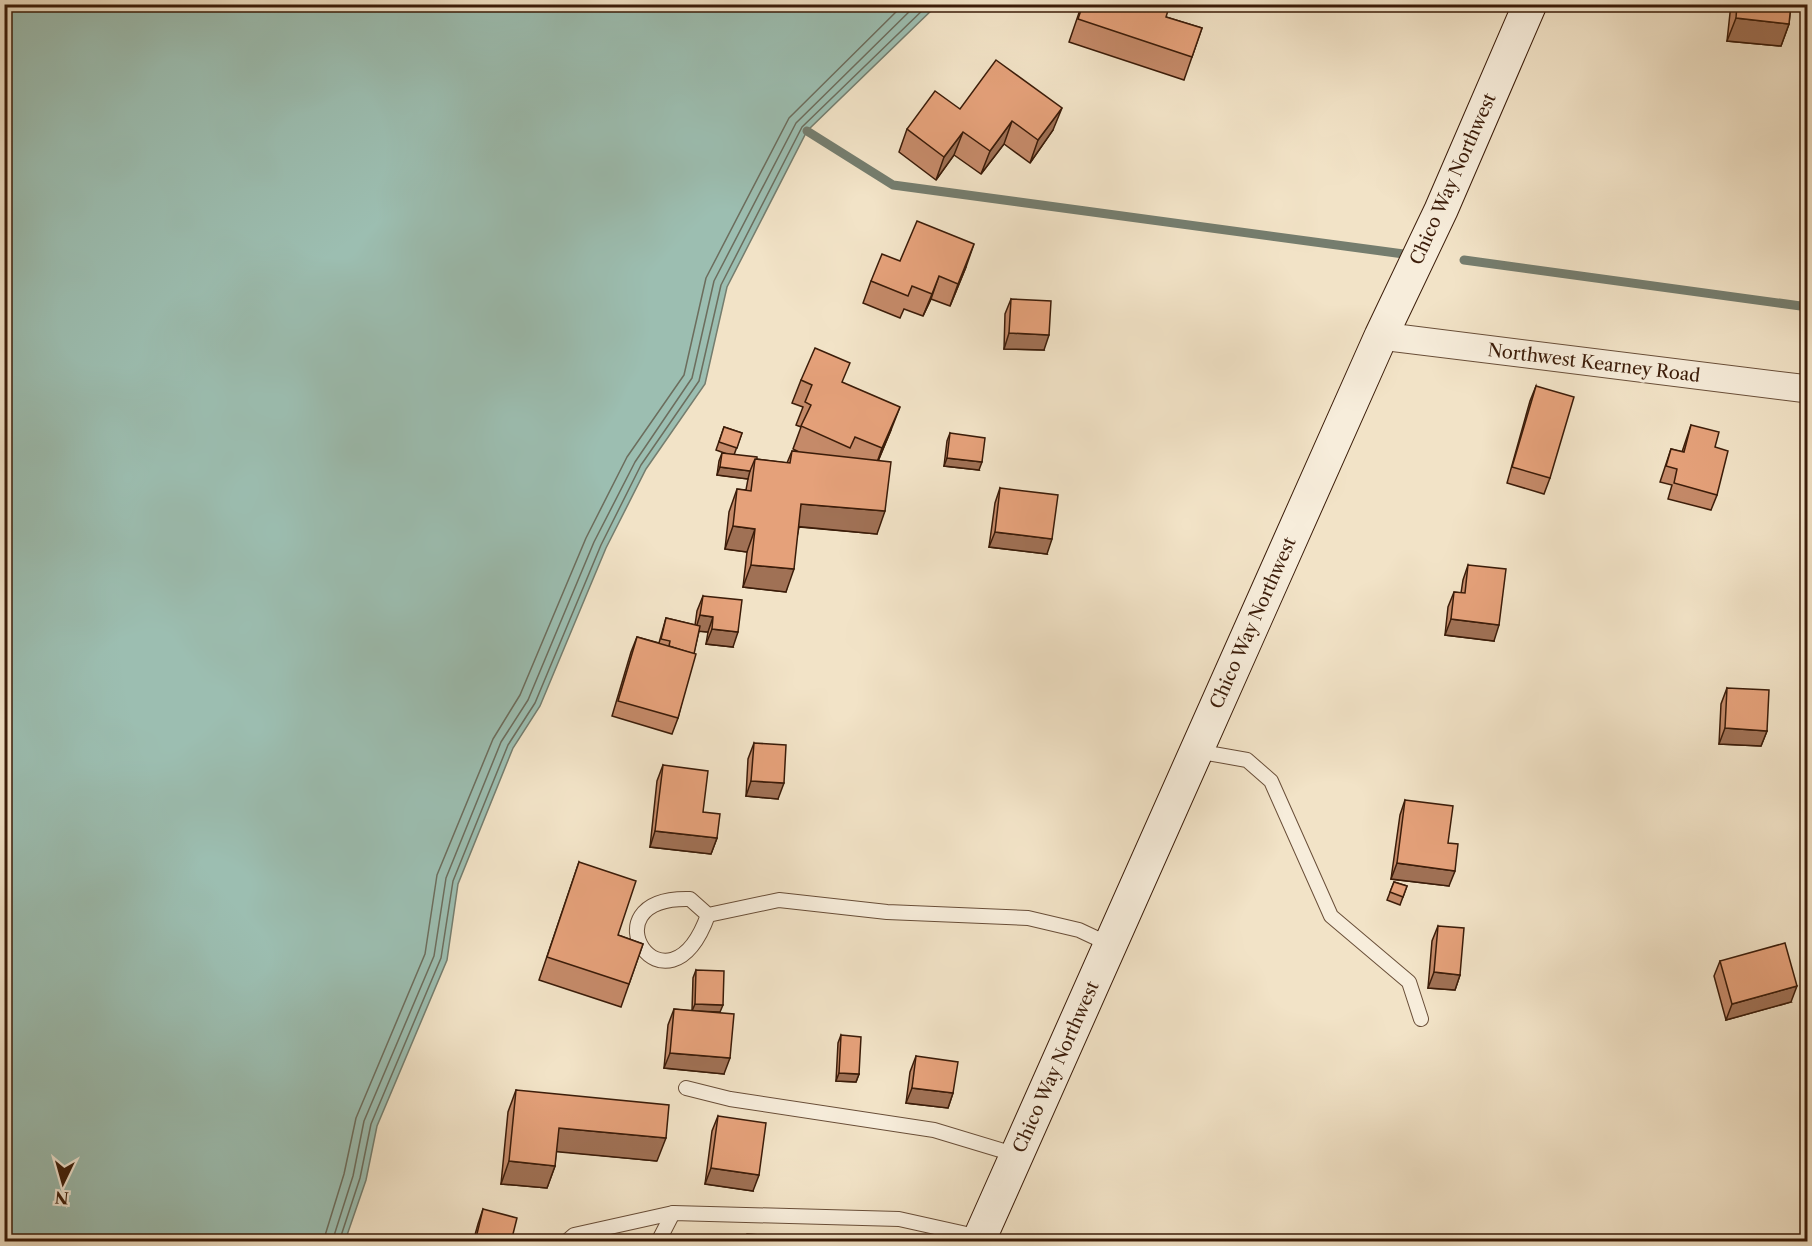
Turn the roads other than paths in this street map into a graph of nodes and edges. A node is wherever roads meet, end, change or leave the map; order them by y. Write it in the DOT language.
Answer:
graph roads {
  1 [pos="1530,4"];
  2 [pos="1381,336"];
  3 [pos="1808,390"];
  4 [pos="1196,751"];
  5 [pos="708,915"];
  6 [pos="1111,945"];
  7 [pos="1421,1020"];
  8 [pos="686,1088"];
  9 [pos="1017,1155"];
  10 [pos="673,1213"];
  11 [pos="979,1239"];
  12 [pos="566,1242"];
  13 [pos="658,1242"];
  1 -- 2 [label="main road, Chico Way Northwest"];
  2 -- 3 [label="street, Northwest Kearney Road"];
  2 -- 4 [label="main road, Chico Way Northwest"];
  4 -- 6 [label="main road, Chico Way Northwest"];
  4 -- 7 [label="lane"];
  5 -- 5 [label="lane"];
  5 -- 6 [label="lane"];
  6 -- 9 [label="main road, Chico Way Northwest"];
  8 -- 9 [label="lane"];
  9 -- 11 [label="main road, Chico Way Northwest"];
  10 -- 11 [label="lane"];
  10 -- 12 [label="lane"];
  10 -- 13 [label="lane"];
}
